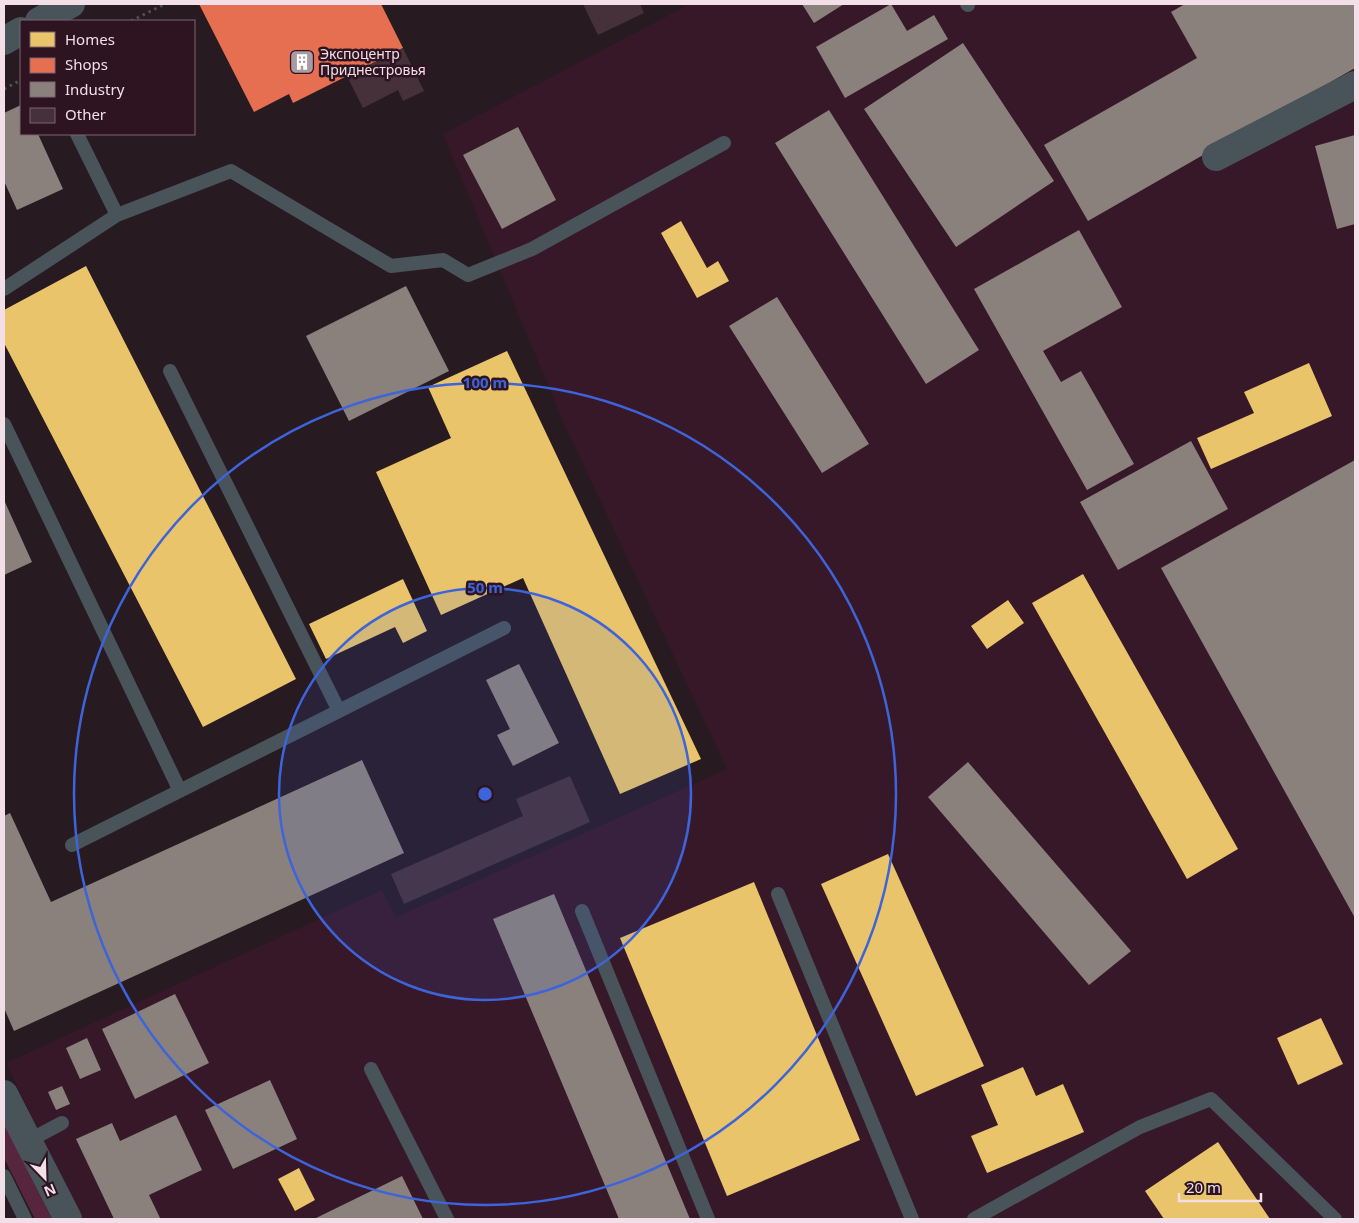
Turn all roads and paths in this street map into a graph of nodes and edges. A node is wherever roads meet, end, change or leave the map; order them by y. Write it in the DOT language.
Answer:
graph roads {
  1 [pos="71,4"];
  2 [pos="165,4"];
  3 [pos="40,14"];
  4 [pos="134,20"];
  5 [pos="20,32"];
  6 [pos="4,41"];
  7 [pos="20,81"];
  8 [pos="1355,84"];
  9 [pos="4,89"];
  10 [pos="78,135"];
  11 [pos="724,143"];
  12 [pos="1216,157"];
  13 [pos="118,215"];
  14 [pos="4,289"];
  15 [pos="170,370"];
  16 [pos="4,424"];
  17 [pos="504,628"];
  18 [pos="339,712"];
  19 [pos="180,791"];
  20 [pos="72,845"];
  21 [pos="778,894"];
  22 [pos="582,911"];
  23 [pos="371,1068"];
  24 [pos="4,1094"];
  25 [pos="62,1123"];
  26 [pos="28,1141"];
  27 [pos="4,1176"];
  28 [pos="26,1219"];
  29 [pos="68,1219"];
  30 [pos="447,1219"];
  31 [pos="708,1219"];
  32 [pos="912,1219"];
  33 [pos="974,1219"];
  34 [pos="1335,1219"];
  1 -- 3 [label="street"];
  2 -- 4 [label="path"];
  5 -- 6 [label="street"];
  7 -- 9 [label="path"];
  8 -- 12 [label="street"];
  10 -- 13 [label="lane"];
  11 -- 13 [label="lane"];
  13 -- 14 [label="lane"];
  15 -- 18 [label="lane"];
  16 -- 19 [label="lane"];
  17 -- 18 [label="lane"];
  18 -- 19 [label="lane"];
  19 -- 20 [label="lane"];
  21 -- 32 [label="lane"];
  22 -- 31 [label="lane"];
  23 -- 30 [label="lane"];
  24 -- 26 [label="street"];
  25 -- 26 [label="lane"];
  26 -- 29 [label="street"];
  27 -- 28 [label="lane"];
  33 -- 34 [label="lane"];
}
